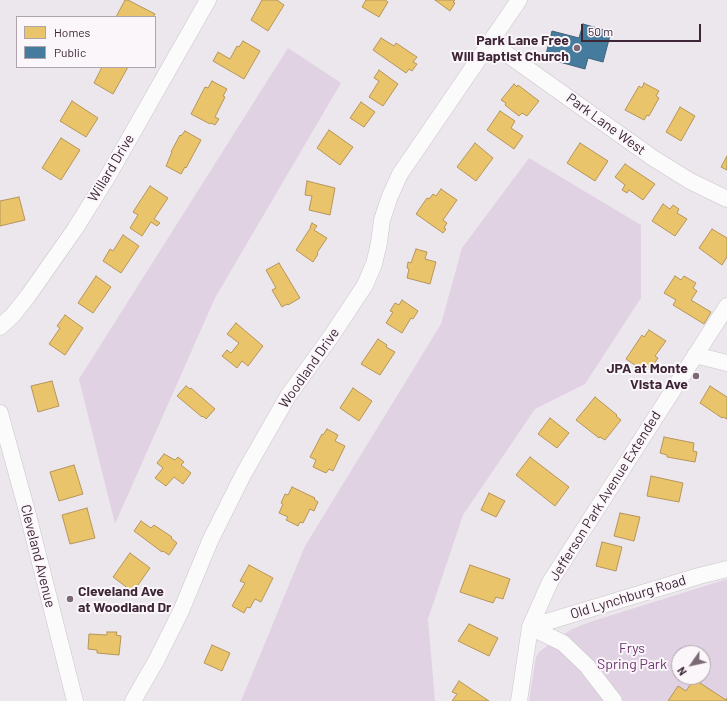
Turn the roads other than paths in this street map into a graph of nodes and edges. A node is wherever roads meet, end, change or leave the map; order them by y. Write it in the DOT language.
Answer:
graph roads {
  1 [pos="208,0"];
  2 [pos="518,0"];
  3 [pos="490,42"];
  4 [pos="727,199"];
  5 [pos="727,306"];
  6 [pos="0,328"];
  7 [pos="695,355"];
  8 [pos="727,363"];
  9 [pos="0,412"];
  10 [pos="727,569"];
  11 [pos="530,627"];
  12 [pos="74,701"];
  13 [pos="133,701"];
  14 [pos="519,701"];
  15 [pos="614,701"];
  1 -- 6 [label="street, Willard Drive"];
  2 -- 3 [label="street, Woodland Drive"];
  3 -- 4 [label="street, Park Lane West"];
  3 -- 13 [label="street, Woodland Drive"];
  5 -- 7 [label="street, Jefferson Park Avenue Extended"];
  7 -- 8 [label="street"];
  7 -- 11 [label="street, Jefferson Park Avenue Extended"];
  9 -- 12 [label="street, Cleveland Avenue"];
  10 -- 11 [label="street, Old Lynchburg Road"];
  11 -- 14 [label="street, Jefferson Park Avenue Extended"];
  11 -- 15 [label="street"];
}
